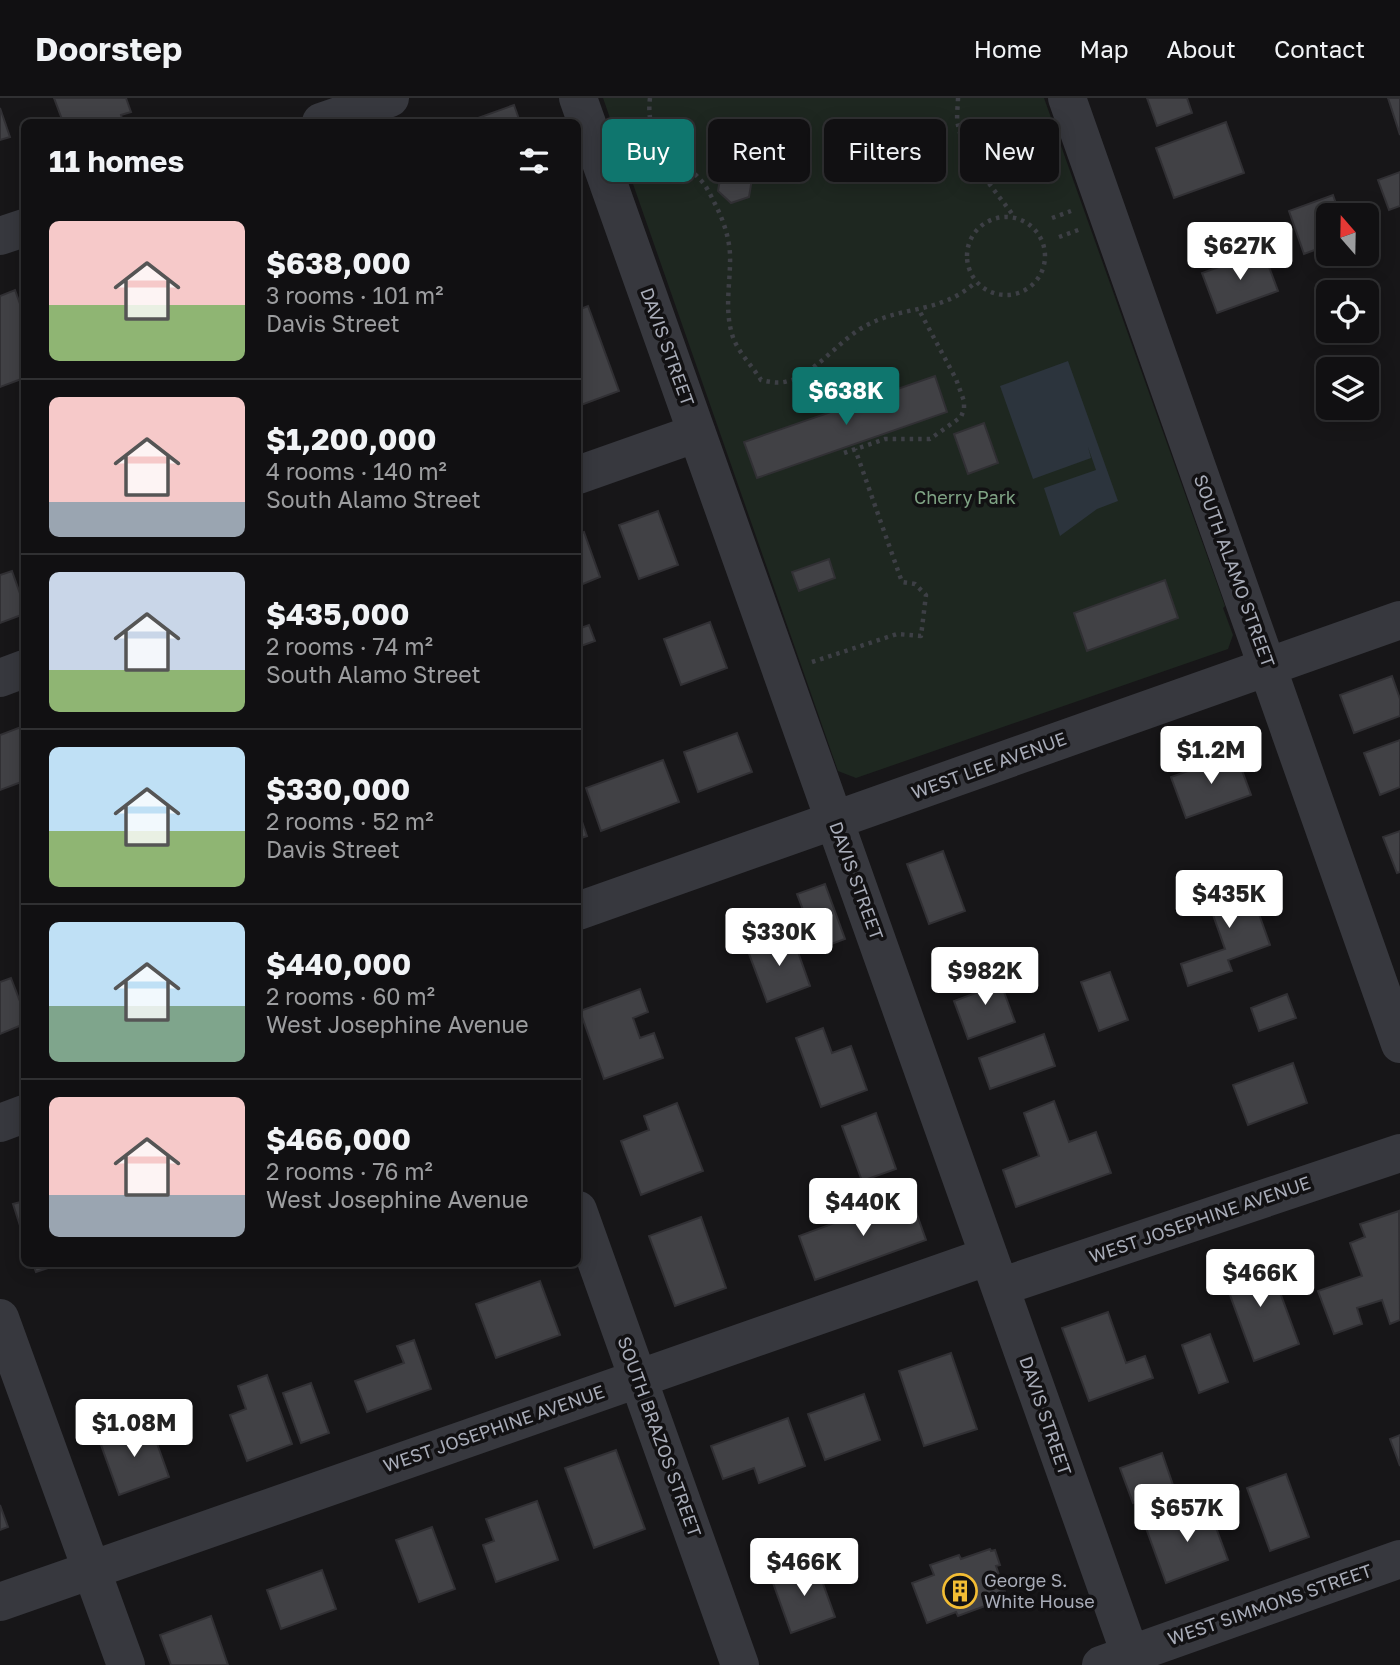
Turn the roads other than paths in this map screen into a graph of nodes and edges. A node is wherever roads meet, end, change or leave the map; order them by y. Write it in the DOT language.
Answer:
graph roads {
  1 [pos="390,98"];
  2 [pos="578,98"];
  3 [pos="1067,98"];
  4 [pos="330,119"];
  5 [pos="21,229"];
  6 [pos="0,236"];
  7 [pos="697,433"];
  8 [pos="581,474"];
  9 [pos="1400,620"];
  10 [pos="1268,666"];
  11 [pos="21,670"];
  12 [pos="0,678"];
  13 [pos="834,821"];
  14 [pos="581,910"];
  15 [pos="1400,1044"];
  16 [pos="21,1115"];
  17 [pos="0,1123"];
  18 [pos="1400,1153"];
  19 [pos="581,1218"];
  20 [pos="994,1271"];
  21 [pos="0,1318"];
  22 [pos="638,1378"];
  23 [pos="1400,1559"];
  24 [pos="93,1569"];
  25 [pos="0,1602"];
  26 [pos="1122,1662"];
  27 [pos="126,1665"];
  28 [pos="740,1665"];
  1 -- 4 [label="street"];
  2 -- 7 [label="street, DAVIS STREET"];
  3 -- 10 [label="street, SOUTH ALAMO STREET"];
  5 -- 6 [label="street"];
  7 -- 8 [label="street"];
  7 -- 13 [label="street, DAVIS STREET"];
  9 -- 10 [label="street, WEST LEE AVENUE"];
  10 -- 13 [label="street, WEST LEE AVENUE"];
  10 -- 15 [label="street, SOUTH ALAMO STREET"];
  11 -- 12 [label="street"];
  13 -- 14 [label="street, WEST LEE AVENUE"];
  13 -- 20 [label="street, DAVIS STREET"];
  16 -- 17 [label="street"];
  18 -- 20 [label="street, WEST JOSEPHINE AVENUE"];
  19 -- 22 [label="street, SOUTH BRAZOS STREET"];
  20 -- 22 [label="street, WEST JOSEPHINE AVENUE"];
  20 -- 26 [label="street, DAVIS STREET"];
  21 -- 24 [label="street"];
  22 -- 24 [label="street, WEST JOSEPHINE AVENUE"];
  22 -- 28 [label="street, SOUTH BRAZOS STREET"];
  23 -- 26 [label="street, WEST SIMMONS STREET"];
  24 -- 25 [label="street, WEST JOSEPHINE AVENUE"];
  24 -- 27 [label="street"];
}
